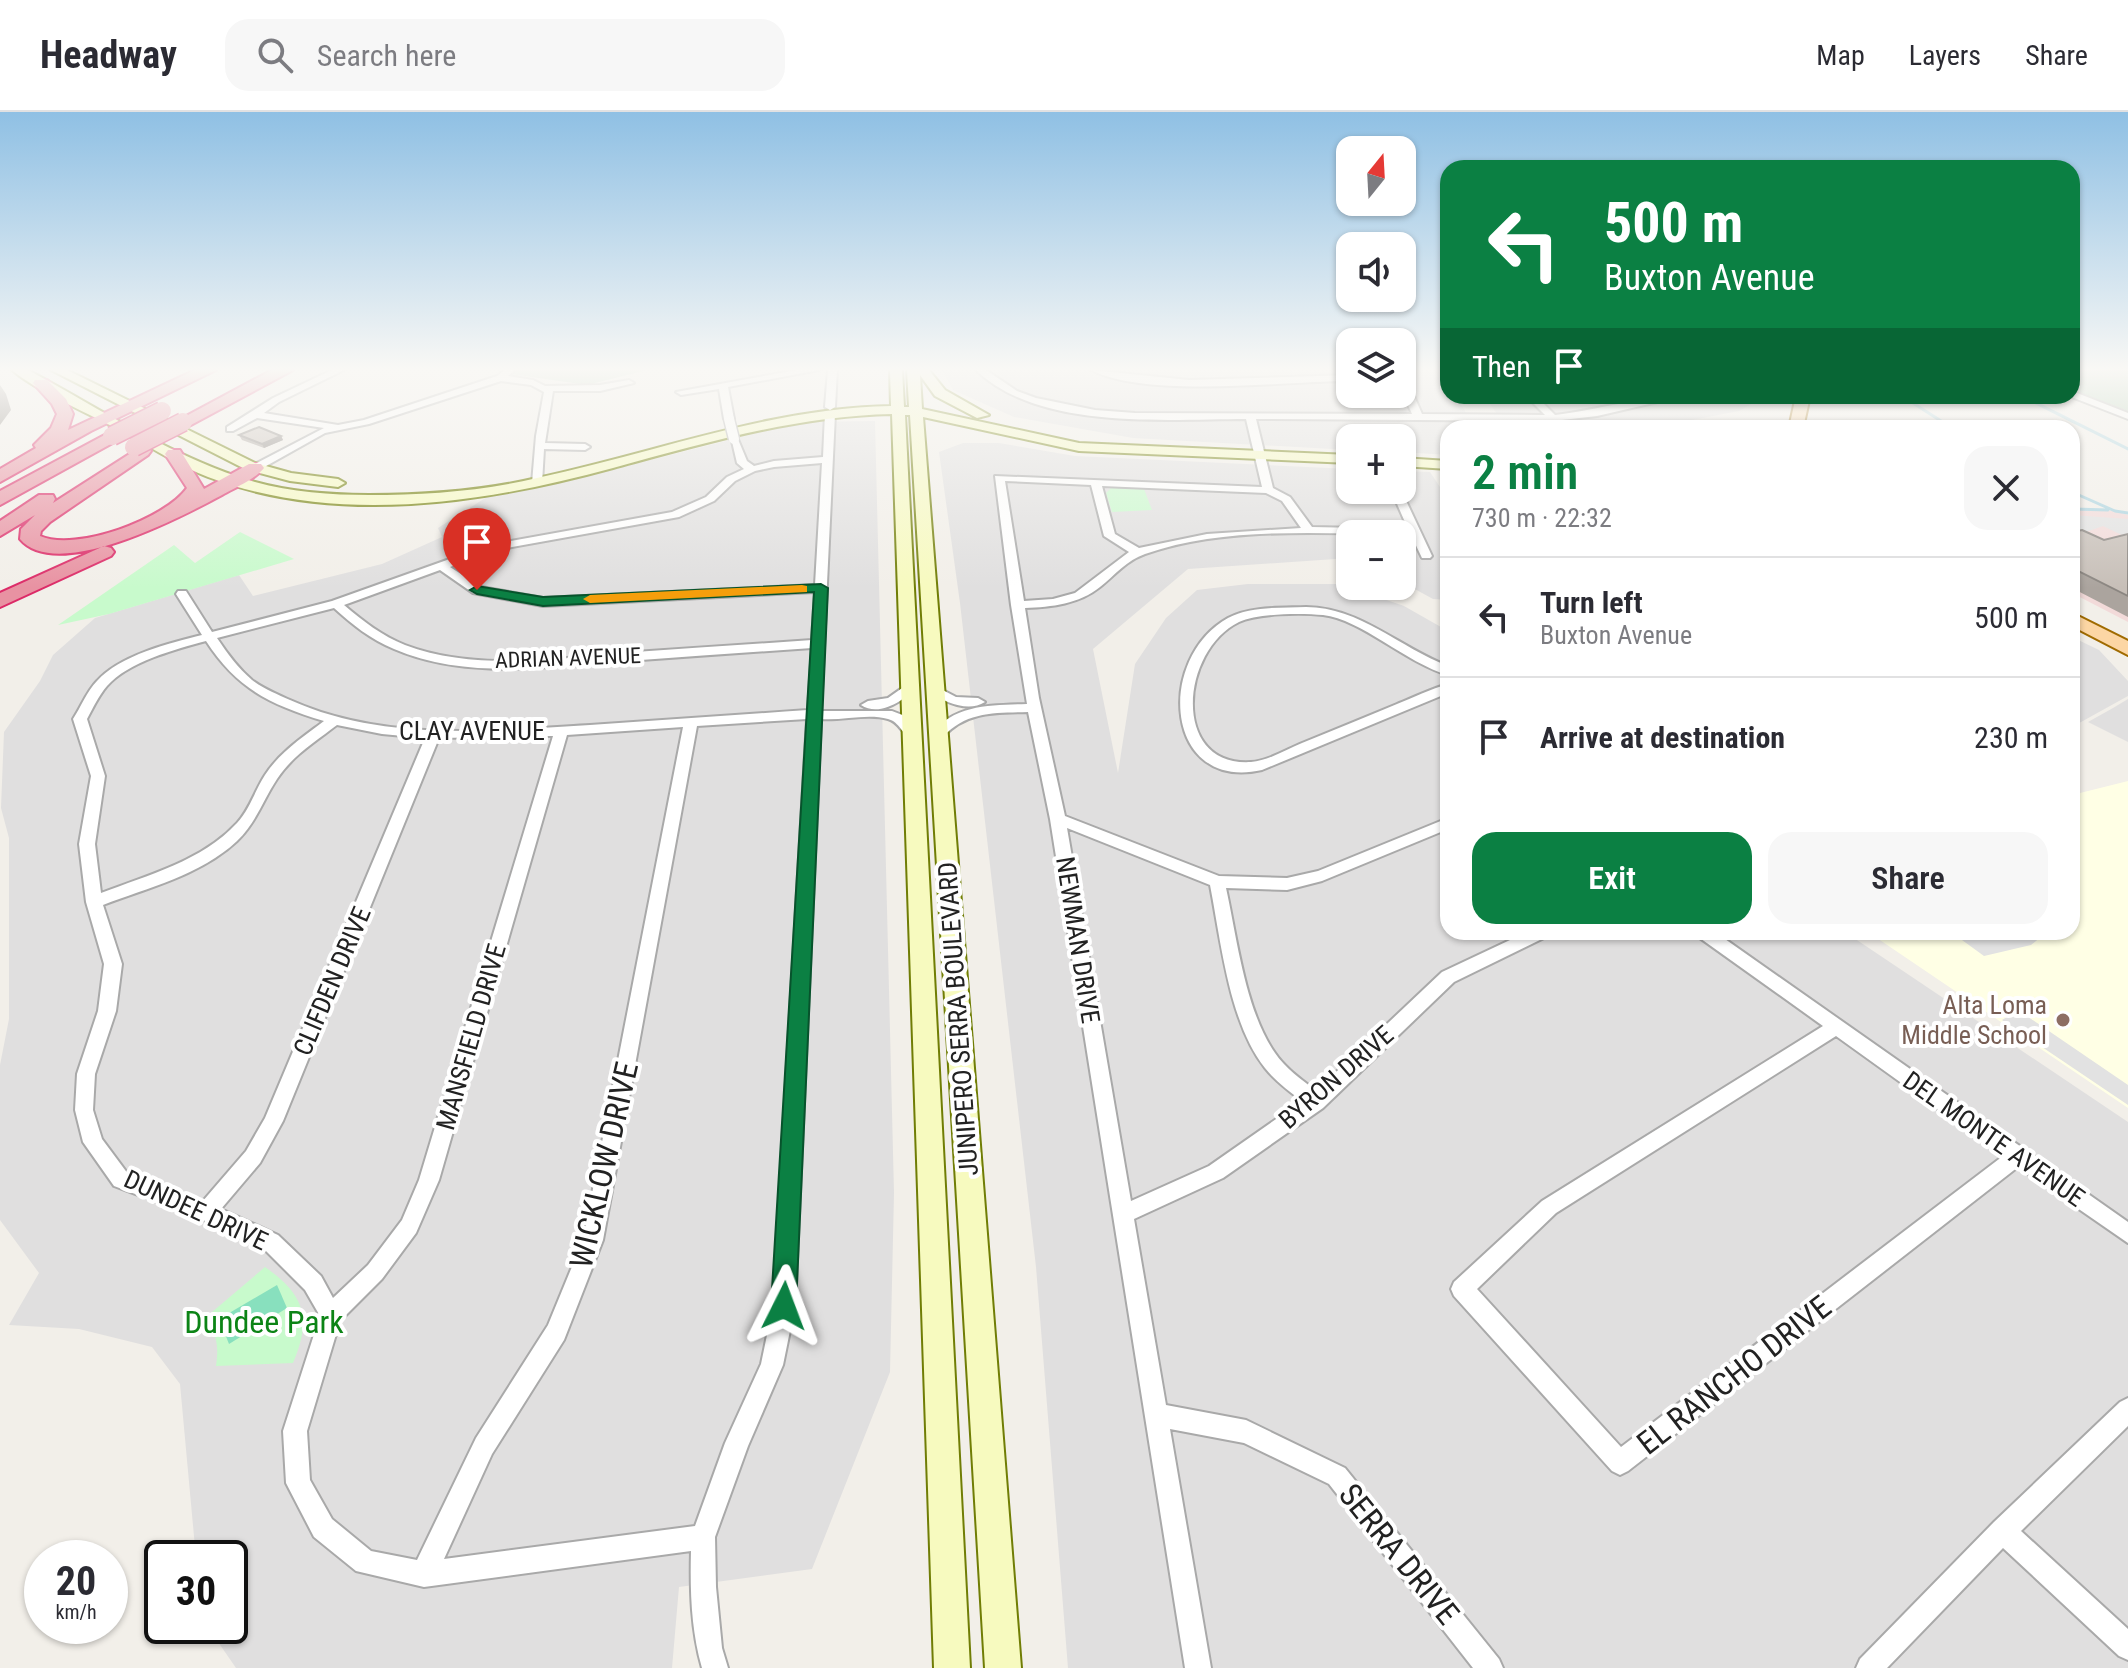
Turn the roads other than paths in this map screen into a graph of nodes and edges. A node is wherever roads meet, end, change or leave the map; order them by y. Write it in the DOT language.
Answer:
graph roads {
  1 [pos="46,443"];
  2 [pos="75,443"];
  3 [pos="85,443"];
  4 [pos="147,443"];
  5 [pos="151,443"];
  6 [pos="192,443"];
  7 [pos="315,443"];
  8 [pos="541,443"];
  9 [pos="664,443"];
  10 [pos="735,443"];
  11 [pos="829,443"];
  12 [pos="900,443"];
  13 [pos="918,443"];
  14 [pos="1050,443"];
  15 [pos="1101,443"];
  16 [pos="1254,443"];
  17 [pos="585,447"];
  18 [pos="138,449"];
  19 [pos="1138,449"];
  20 [pos="540,450"];
  21 [pos="174,454"];
  22 [pos="1259,455"];
  23 [pos="1336,458"];
  24 [pos="828,460"];
  25 [pos="1416,463"];
  26 [pos="1440,465"];
  27 [pos="752,469"];
  28 [pos="4,475"];
  29 [pos="250,476"];
  30 [pos="536,478"];
  31 [pos="1096,483"];
  32 [pos="1268,490"];
  33 [pos="0,499"];
  34 [pos="161,516"];
  35 [pos="0,530"];
  36 [pos="1309,531"];
  37 [pos="1336,531"];
  38 [pos="1416,536"];
  39 [pos="1137,552"];
  40 [pos="1426,556"];
  41 [pos="441,566"];
  42 [pos="821,588"];
  43 [pos="182,594"];
  44 [pos="0,601"];
  45 [pos="336,604"];
  46 [pos="1017,605"];
  47 [pos="2080,607"];
  48 [pos="2080,623"];
  49 [pos="2128,632"];
  50 [pos="211,635"];
  51 [pos="816,644"];
  52 [pos="2128,649"];
  53 [pos="1440,668"];
  54 [pos="912,685"];
  55 [pos="935,690"];
  56 [pos="1440,691"];
  57 [pos="1032,703"];
  58 [pos="815,714"];
  59 [pos="333,721"];
  60 [pos="691,723"];
  61 [pos="561,731"];
  62 [pos="925,735"];
  63 [pos="433,736"];
  64 [pos="1058,819"];
  65 [pos="1440,826"];
  66 [pos="1217,882"];
  67 [pos="94,902"];
  68 [pos="1525,940"];
  69 [pos="1714,940"];
  70 [pos="1836,1027"];
  71 [pos="1316,1102"];
  72 [pos="2018,1156"];
  73 [pos="206,1212"];
  74 [pos="1124,1214"];
  75 [pos="2128,1234"];
  76 [pos="331,1315"];
  77 [pos="2128,1411"];
  78 [pos="1158,1415"];
  79 [pos="2003,1531"];
  80 [pos="703,1537"];
  81 [pos="424,1574"];
  82 [pos="2128,1647"];
  83 [pos="715,1668"];
  84 [pos="952,1668"];
  85 [pos="1003,1668"];
  86 [pos="1198,1668"];
  87 [pos="1490,1668"];
  88 [pos="1869,1668"];
  1 -- 28 [label="highway"];
  2 -- 28 [label="highway"];
  3 -- 33 [label="highway"];
  4 -- 21 [label="main road"];
  5 -- 18 [label="highway"];
  6 -- 29 [label="main road"];
  7 -- 29 [label="street"];
  8 -- 20 [label="street"];
  9 -- 30 [label="main road"];
  10 -- 27 [label="street, bridge"];
  11 -- 24 [label="street"];
  12 -- 54 [label="main road, JUNIPERO SERRA BOULEVARD"];
  13 -- 55 [label="main road, JUNIPERO SERRA BOULEVARD"];
  14 -- 19 [label="main road"];
  15 -- 19 [label="main road"];
  16 -- 22 [label="street"];
  17 -- 20 [label="street"];
  18 -- 34 [label="highway"];
  18 -- 35 [label="highway"];
  19 -- 22 [label="main road"];
  20 -- 30 [label="street"];
  21 -- 29 [label="main road"];
  21 -- 34 [label="highway"];
  22 -- 23 [label="main road"];
  22 -- 32 [label="street"];
  24 -- 27 [label="street, DUNDEE DRIVE"];
  24 -- 42 [label="street"];
  25 -- 26 [label="main road"];
  27 -- 41 [label="street, DUNDEE DRIVE"];
  29 -- 30 [label="main road"];
  29 -- 30 [label="main road"];
  29 -- 34 [label="highway"];
  29 -- 44 [label="highway"];
  31 -- 32 [label="street, NEWMAN DRIVE"];
  31 -- 39 [label="street"];
  31 -- 46 [label="street, NEWMAN DRIVE"];
  32 -- 36 [label="street"];
  36 -- 37 [label="street"];
  36 -- 39 [label="street"];
  38 -- 40 [label="street"];
  39 -- 46 [label="street"];
  41 -- 42 [label="street"];
  41 -- 45 [label="street, DUNDEE DRIVE"];
  42 -- 51 [label="street"];
  43 -- 50 [label="street, CLAY AVENUE"];
  45 -- 50 [label="street, DUNDEE DRIVE"];
  45 -- 51 [label="street, ADRIAN AVENUE"];
  46 -- 57 [label="street, NEWMAN DRIVE"];
  47 -- 49 [label="main road"];
  48 -- 52 [label="main road"];
  50 -- 59 [label="street, CLAY AVENUE"];
  50 -- 67 [label="street, DUNDEE DRIVE"];
  51 -- 58 [label="street"];
  53 -- 56 [label="street"];
  54 -- 58 [label="street, CLAY AVENUE"];
  54 -- 62 [label="main road, JUNIPERO SERRA BOULEVARD"];
  55 -- 57 [label="street"];
  55 -- 62 [label="main road, JUNIPERO SERRA BOULEVARD"];
  57 -- 62 [label="street"];
  57 -- 64 [label="street, NEWMAN DRIVE"];
  58 -- 60 [label="street, CLAY AVENUE"];
  58 -- 62 [label="street, CLAY AVENUE"];
  58 -- 80 [label="street"];
  59 -- 63 [label="street, CLAY AVENUE"];
  59 -- 67 [label="street"];
  60 -- 61 [label="street, CLAY AVENUE"];
  60 -- 81 [label="street, WICKLOW DRIVE"];
  61 -- 63 [label="street, CLAY AVENUE"];
  61 -- 76 [label="street, MANSFIELD DRIVE"];
  62 -- 84 [label="main road, JUNIPERO SERRA BOULEVARD"];
  62 -- 85 [label="main road, JUNIPERO SERRA BOULEVARD"];
  63 -- 73 [label="street, CLIFDEN DRIVE"];
  64 -- 66 [label="street"];
  64 -- 74 [label="street, NEWMAN DRIVE"];
  65 -- 66 [label="street"];
  66 -- 71 [label="street"];
  67 -- 73 [label="street, DUNDEE DRIVE"];
  68 -- 71 [label="street, BYRON DRIVE"];
  69 -- 70 [label="street, DEL MONTE AVENUE"];
  70 -- 72 [label="street, DEL MONTE AVENUE"];
  70 -- 72 [label="street, EL RANCHO DRIVE"];
  71 -- 74 [label="street, BYRON DRIVE"];
  72 -- 75 [label="street, DEL MONTE AVENUE"];
  73 -- 76 [label="street, DUNDEE DRIVE"];
  74 -- 78 [label="street, NEWMAN DRIVE"];
  76 -- 81 [label="street"];
  77 -- 79 [label="street"];
  78 -- 86 [label="street, NEWMAN DRIVE"];
  78 -- 87 [label="street, SERRA DRIVE"];
  79 -- 82 [label="street"];
  79 -- 88 [label="street"];
  80 -- 81 [label="street"];
  80 -- 83 [label="street"];
}
